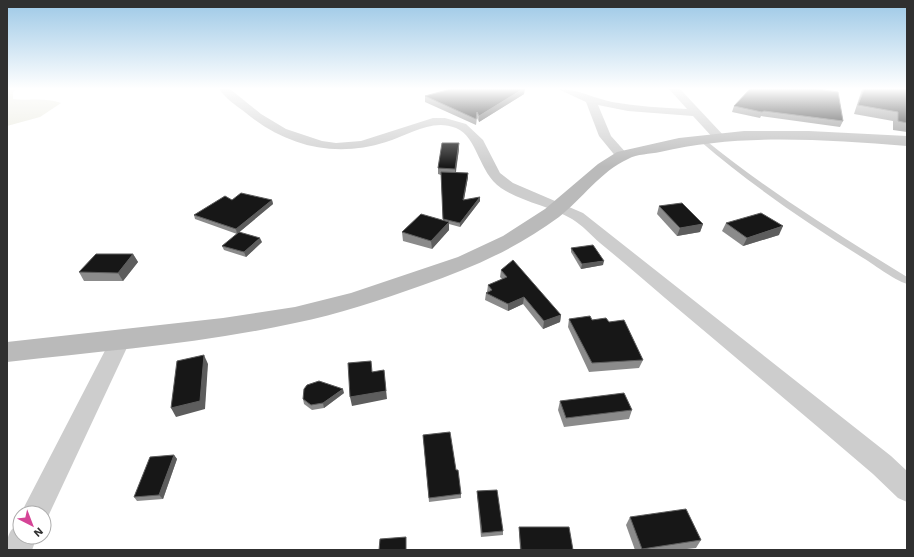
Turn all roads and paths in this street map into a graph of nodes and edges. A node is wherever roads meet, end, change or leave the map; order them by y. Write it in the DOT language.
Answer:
graph roads {
  1 [pos="255,115"];
  2 [pos="596,115"];
  3 [pos="697,115"];
  4 [pos="711,138"];
  5 [pos="907,141"];
  6 [pos="622,155"];
  7 [pos="558,208"];
  8 [pos="907,281"];
  9 [pos="121,339"];
  10 [pos="7,352"];
  11 [pos="907,489"];
  12 [pos="38,505"];
  1 -- 7 [label="street"];
  2 -- 6 [label="street"];
  3 -- 4 [label="street"];
  4 -- 5 [label="main road"];
  4 -- 6 [label="main road"];
  4 -- 8 [label="lane"];
  6 -- 7 [label="main road"];
  7 -- 9 [label="main road"];
  7 -- 11 [label="street"];
  9 -- 10 [label="main road"];
  9 -- 12 [label="street"];
}
